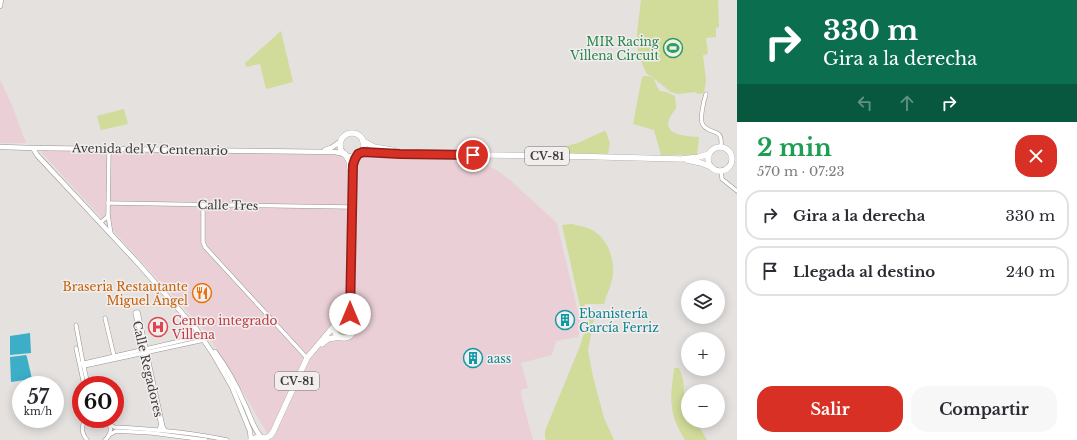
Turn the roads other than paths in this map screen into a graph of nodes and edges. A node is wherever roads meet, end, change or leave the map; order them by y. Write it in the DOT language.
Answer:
graph roads {
  1 [pos="1,0"];
  2 [pos="0,6"];
  3 [pos="706,94"];
  4 [pos="363,140"];
  5 [pos="341,141"];
  6 [pos="0,147"];
  7 [pos="721,147"];
  8 [pos="33,148"];
  9 [pos="109,149"];
  10 [pos="300,152"];
  11 [pos="345,154"];
  12 [pos="359,154"];
  13 [pos="412,154"];
  14 [pos="709,154"];
  15 [pos="734,156"];
  16 [pos="681,159"];
  17 [pos="737,165"];
  18 [pos="711,167"];
  19 [pos="728,168"];
  20 [pos="721,171"];
  21 [pos="737,191"];
  22 [pos="108,203"];
  23 [pos="203,204"];
  24 [pos="349,207"];
  25 [pos="108,215"];
  26 [pos="100,223"];
  27 [pos="112,235"];
  28 [pos="145,271"];
  29 [pos="105,318"];
  30 [pos="340,318"];
  31 [pos="351,321"];
  32 [pos="76,325"];
  33 [pos="334,326"];
  34 [pos="197,330"];
  35 [pos="339,337"];
  36 [pos="204,340"];
  37 [pos="76,348"];
  38 [pos="145,351"];
  39 [pos="114,356"];
  40 [pos="307,358"];
  41 [pos="82,364"];
  42 [pos="83,376"];
  43 [pos="85,376"];
  44 [pos="82,428"];
  45 [pos="110,428"];
  46 [pos="124,428"];
  47 [pos="159,430"];
  48 [pos="165,430"];
  49 [pos="109,434"];
  50 [pos="265,438"];
  51 [pos="87,440"];
  52 [pos="105,440"];
  53 [pos="206,440"];
  54 [pos="228,440"];
  55 [pos="251,440"];
  56 [pos="273,440"];
  1 -- 2 [label="street"];
  3 -- 7 [label="street"];
  4 -- 5 [label="main road, CV-81"];
  4 -- 12 [label="main road, CV-81"];
  4 -- 13 [label="main road, CV-81"];
  5 -- 10 [label="street, Avenida del V Centenario"];
  5 -- 11 [label="main road, CV-81"];
  6 -- 8 [label="street, Avenida del V Centenario"];
  7 -- 14 [label="main road, CV-81"];
  7 -- 15 [label="main road"];
  8 -- 9 [label="street, Avenida del V Centenario"];
  8 -- 26 [label="street"];
  9 -- 10 [label="street, Avenida del V Centenario"];
  9 -- 22 [label="street"];
  10 -- 11 [label="street, Avenida del V Centenario"];
  11 -- 12 [label="main road, CV-81"];
  11 -- 24 [label="main road, CV-81"];
  12 -- 13 [label="main road, CV-81"];
  12 -- 31 [label="main road, CV-81"];
  13 -- 16 [label="main road, CV-81"];
  14 -- 16 [label="main road, CV-81"];
  14 -- 18 [label="main road"];
  15 -- 19 [label="main road"];
  16 -- 18 [label="main road, CV-81"];
  17 -- 19 [label="main road"];
  18 -- 20 [label="main road, CV-81"];
  19 -- 20 [label="main road"];
  20 -- 21 [label="street"];
  22 -- 23 [label="street, Calle Tres"];
  22 -- 25 [label="street"];
  23 -- 24 [label="street, Calle Tres"];
  23 -- 40 [label="street"];
  24 -- 30 [label="main road, CV-81"];
  25 -- 26 [label="street"];
  25 -- 27 [label="street"];
  26 -- 27 [label="street"];
  27 -- 28 [label="street"];
  28 -- 34 [label="street"];
  28 -- 50 [label="street"];
  29 -- 39 [label="street"];
  30 -- 31 [label="main road"];
  30 -- 33 [label="main road, CV-81"];
  31 -- 35 [label="main road, CV-81"];
  32 -- 41 [label="street"];
  33 -- 35 [label="main road"];
  33 -- 40 [label="main road, CV-81"];
  34 -- 36 [label="street"];
  34 -- 38 [label="street"];
  35 -- 56 [label="main road, CV-81"];
  36 -- 38 [label="street"];
  36 -- 55 [label="street"];
  37 -- 41 [label="street"];
  38 -- 38 [label="street, Calle Regadores"];
  38 -- 39 [label="street"];
  38 -- 41 [label="street"];
  38 -- 47 [label="street, Calle Regadores"];
  38 -- 48 [label="street, Calle Regadores"];
  39 -- 41 [label="street"];
  40 -- 50 [label="main road, CV-81"];
  41 -- 42 [label="street"];
  41 -- 43 [label="street"];
  44 -- 51 [label="street"];
  45 -- 49 [label="street"];
  46 -- 47 [label="street"];
  47 -- 48 [label="street"];
  48 -- 54 [label="street"];
  49 -- 52 [label="street"];
  49 -- 53 [label="street"];
  50 -- 55 [label="main road"];
}
